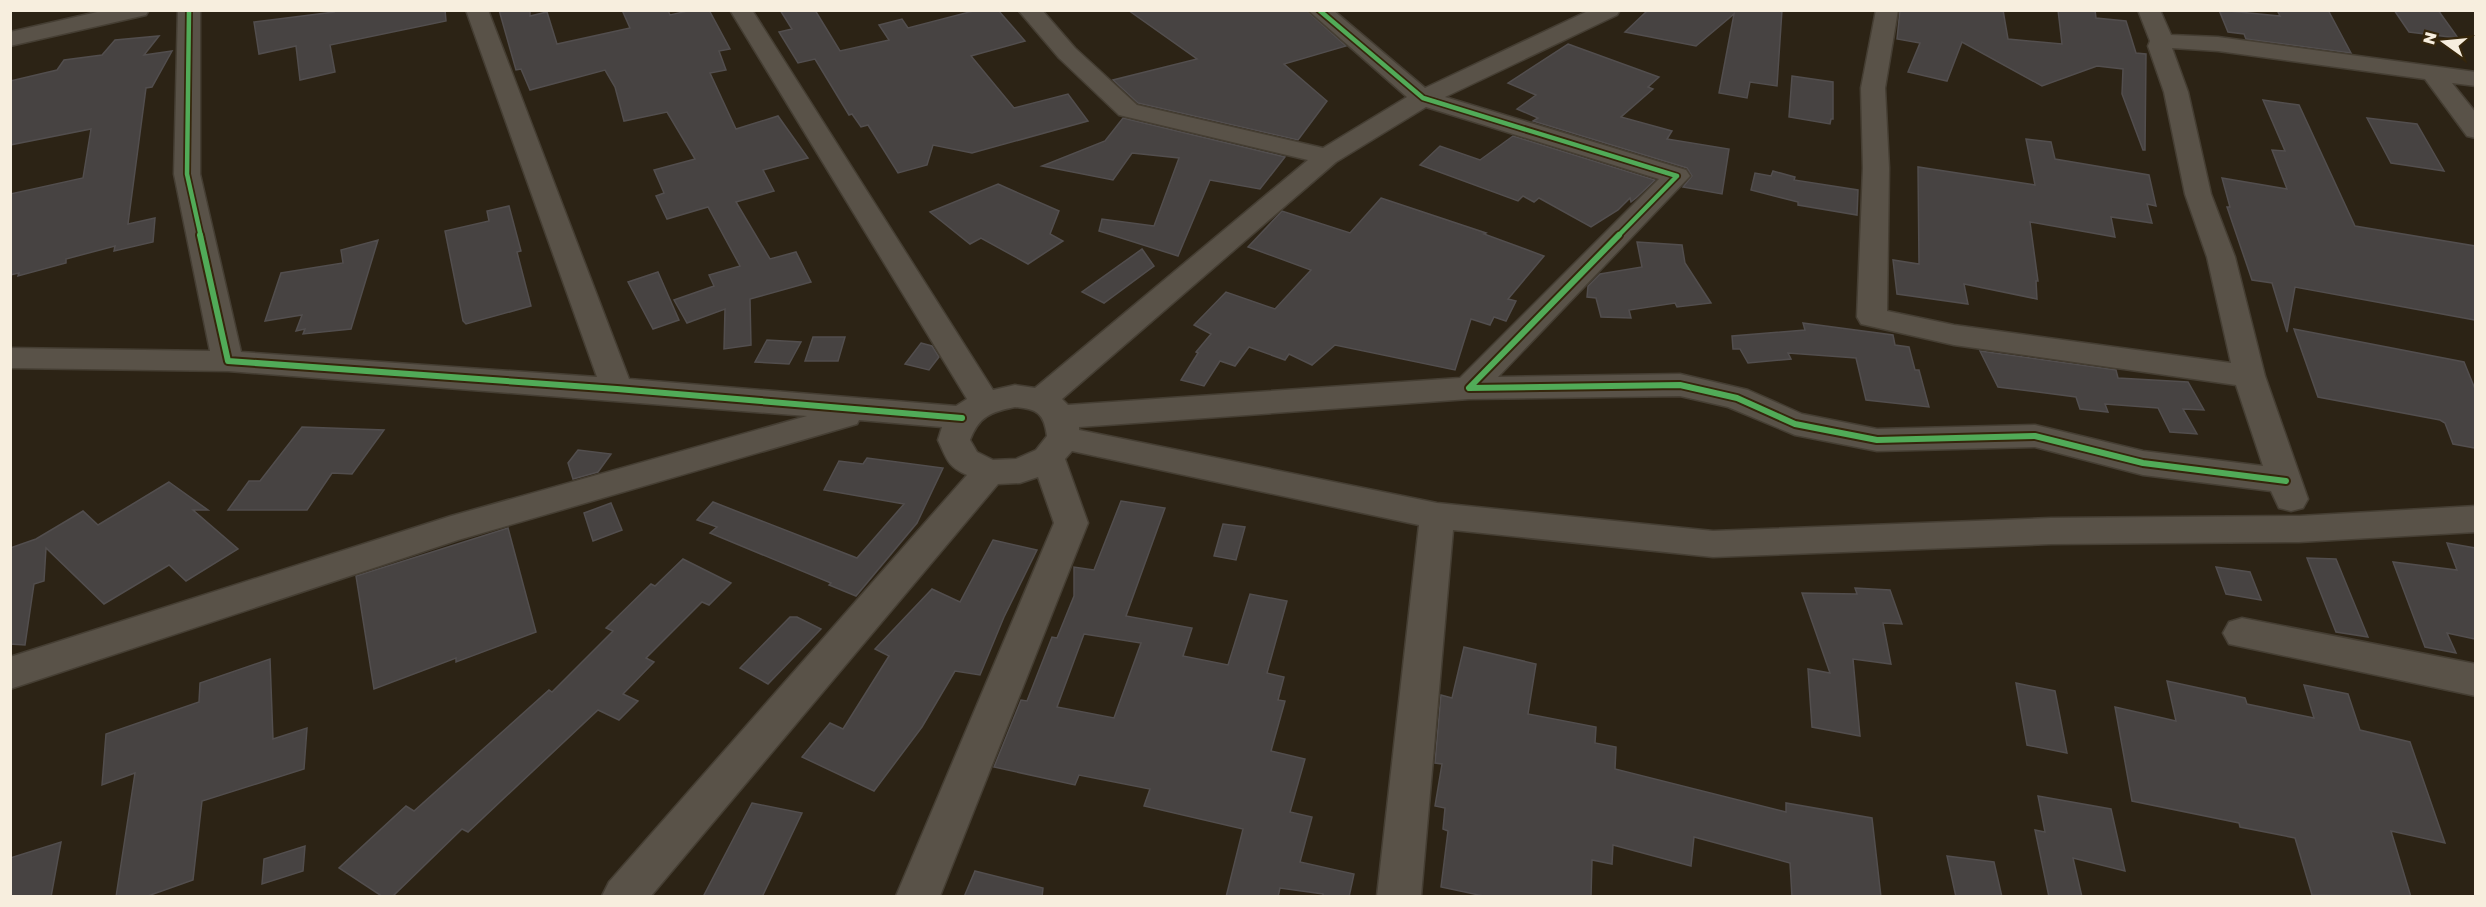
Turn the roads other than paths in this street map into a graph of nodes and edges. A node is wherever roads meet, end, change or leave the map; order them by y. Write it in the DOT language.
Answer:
graph roads {
  1 [pos="138,10"];
  2 [pos="189,10"];
  3 [pos="477,10"];
  4 [pos="741,10"];
  5 [pos="1029,10"];
  6 [pos="1319,10"];
  7 [pos="1887,10"];
  8 [pos="2149,10"];
  9 [pos="1600,12"];
  10 [pos="10,39"];
  11 [pos="2163,41"];
  12 [pos="2433,74"];
  13 [pos="2475,79"];
  14 [pos="1423,98"];
  15 [pos="2475,131"];
  16 [pos="1327,157"];
  17 [pos="10,358"];
  18 [pos="228,361"];
  19 [pos="2250,376"];
  20 [pos="1469,387"];
  21 [pos="617,389"];
  22 [pos="866,410"];
  23 [pos="974,410"];
  24 [pos="1054,428"];
  25 [pos="989,471"];
  26 [pos="2286,481"];
  27 [pos="1437,516"];
  28 [pos="2475,519"];
  29 [pos="2299,529"];
  30 [pos="2242,633"];
  31 [pos="10,673"];
  32 [pos="2475,680"];
  33 [pos="624,897"];
  34 [pos="918,897"];
  35 [pos="1399,897"];
  1 -- 10 [label="street"];
  2 -- 18 [label="street"];
  3 -- 21 [label="street"];
  4 -- 23 [label="street"];
  5 -- 16 [label="street"];
  6 -- 14 [label="street"];
  7 -- 19 [label="street"];
  8 -- 11 [label="street"];
  9 -- 14 [label="street"];
  11 -- 12 [label="street"];
  11 -- 19 [label="street"];
  12 -- 13 [label="street"];
  12 -- 15 [label="street"];
  14 -- 16 [label="street"];
  14 -- 20 [label="street"];
  16 -- 24 [label="street"];
  17 -- 18 [label="street"];
  18 -- 21 [label="street"];
  19 -- 26 [label="street"];
  20 -- 24 [label="street"];
  20 -- 26 [label="street"];
  21 -- 22 [label="street"];
  22 -- 23 [label="street"];
  22 -- 31 [label="street"];
  23 -- 24 [label="street"];
  23 -- 25 [label="street"];
  24 -- 25 [label="street"];
  24 -- 27 [label="street"];
  24 -- 34 [label="street"];
  25 -- 33 [label="street"];
  26 -- 29 [label="street"];
  27 -- 29 [label="street"];
  27 -- 35 [label="street"];
  28 -- 29 [label="street"];
  30 -- 32 [label="street"];
}
